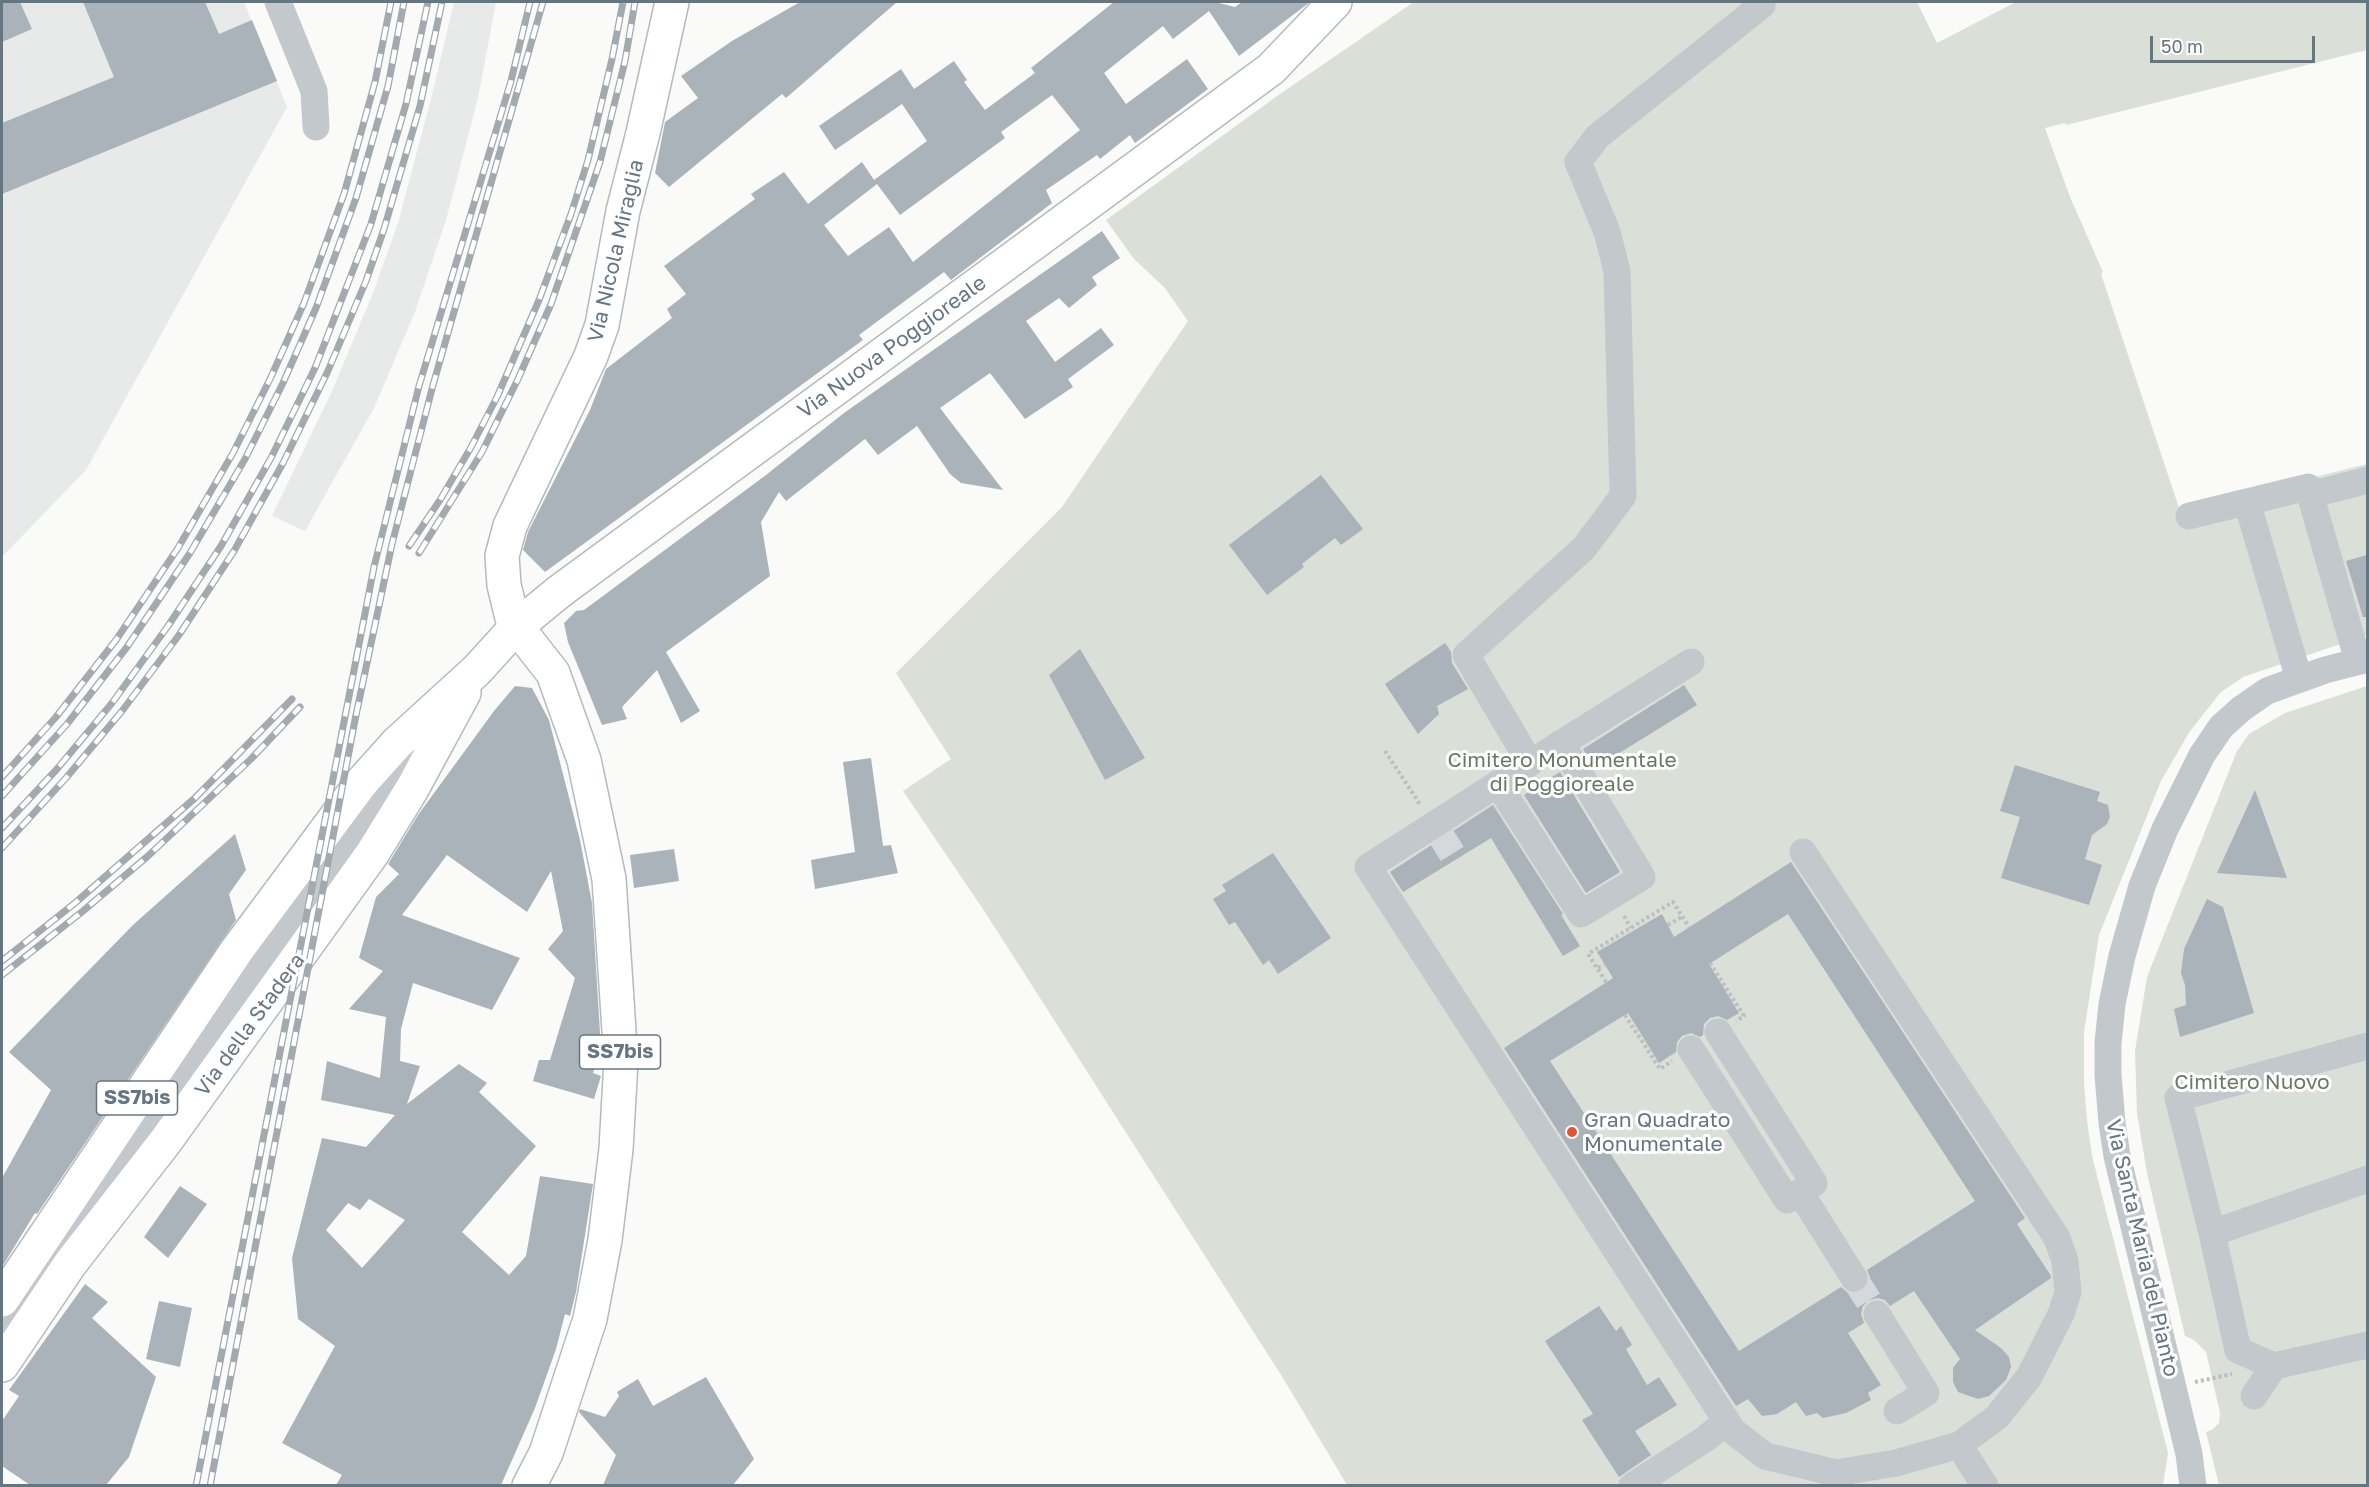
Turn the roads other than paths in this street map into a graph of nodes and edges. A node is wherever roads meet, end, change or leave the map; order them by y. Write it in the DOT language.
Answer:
graph roads {
  1 [pos="278,2"];
  2 [pos="672,2"];
  3 [pos="1335,2"];
  4 [pos="1762,2"];
  5 [pos="315,127"];
  6 [pos="2367,480"];
  7 [pos="2310,495"];
  8 [pos="2247,502"];
  9 [pos="2189,516"];
  10 [pos="516,627"];
  11 [pos="2362,660"];
  12 [pos="1692,662"];
  13 [pos="477,670"];
  14 [pos="2299,679"];
  15 [pos="1560,744"];
  16 [pos="1530,763"];
  17 [pos="1497,784"];
  18 [pos="1803,852"];
  19 [pos="1718,1032"];
  20 [pos="2367,1046"];
  21 [pos="1691,1049"];
  22 [pos="2367,1179"];
  23 [pos="1800,1192"];
  24 [pos="79,1221"];
  25 [pos="2212,1233"];
  26 [pos="38,1247"];
  27 [pos="70,1264"];
  28 [pos="1854,1278"];
  29 [pos="2,1300"];
  30 [pos="1877,1314"];
  31 [pos="2,1331"];
  32 [pos="2367,1345"];
  33 [pos="2,1365"];
  34 [pos="2274,1366"];
  35 [pos="2254,1396"];
  36 [pos="1896,1411"];
  37 [pos="1727,1421"];
  38 [pos="1959,1445"];
  39 [pos="529,1485"];
  40 [pos="1632,1485"];
  41 [pos="1984,1485"];
  42 [pos="2193,1485"];
  1 -- 5 [label="street"];
  2 -- 10 [label="main road, Via Nicola Miraglia"];
  3 -- 10 [label="main road, Via Nuova Poggioreale"];
  4 -- 16 [label="street"];
  6 -- 7 [label="street"];
  7 -- 8 [label="street"];
  7 -- 11 [label="street"];
  8 -- 9 [label="street"];
  8 -- 14 [label="street"];
  10 -- 13 [label="main road, Via della Stadera"];
  10 -- 39 [label="main road, SS7bis"];
  11 -- 14 [label="street, Via Santa Maria del Pianto"];
  12 -- 15 [label="street"];
  13 -- 24 [label="street"];
  13 -- 26 [label="main road, Via della Stadera / SS7bis"];
  13 -- 27 [label="main road, Via della Stadera / SS7bis"];
  14 -- 42 [label="street, Via Santa Maria del Pianto"];
  15 -- 16 [label="street"];
  15 -- 17 [label="street"];
  16 -- 17 [label="street"];
  17 -- 37 [label="street"];
  18 -- 38 [label="street"];
  19 -- 23 [label="street"];
  20 -- 25 [label="street"];
  21 -- 23 [label="street"];
  22 -- 25 [label="street"];
  23 -- 28 [label="street"];
  24 -- 26 [label="street"];
  24 -- 27 [label="street"];
  24 -- 31 [label="street"];
  25 -- 34 [label="street"];
  26 -- 29 [label="main road, Via della Stadera / SS7bis"];
  27 -- 33 [label="main road, Via della Stadera / SS7bis"];
  30 -- 36 [label="street"];
  32 -- 34 [label="street"];
  34 -- 35 [label="street"];
  37 -- 38 [label="street"];
  37 -- 40 [label="street"];
  38 -- 41 [label="street"];
}
